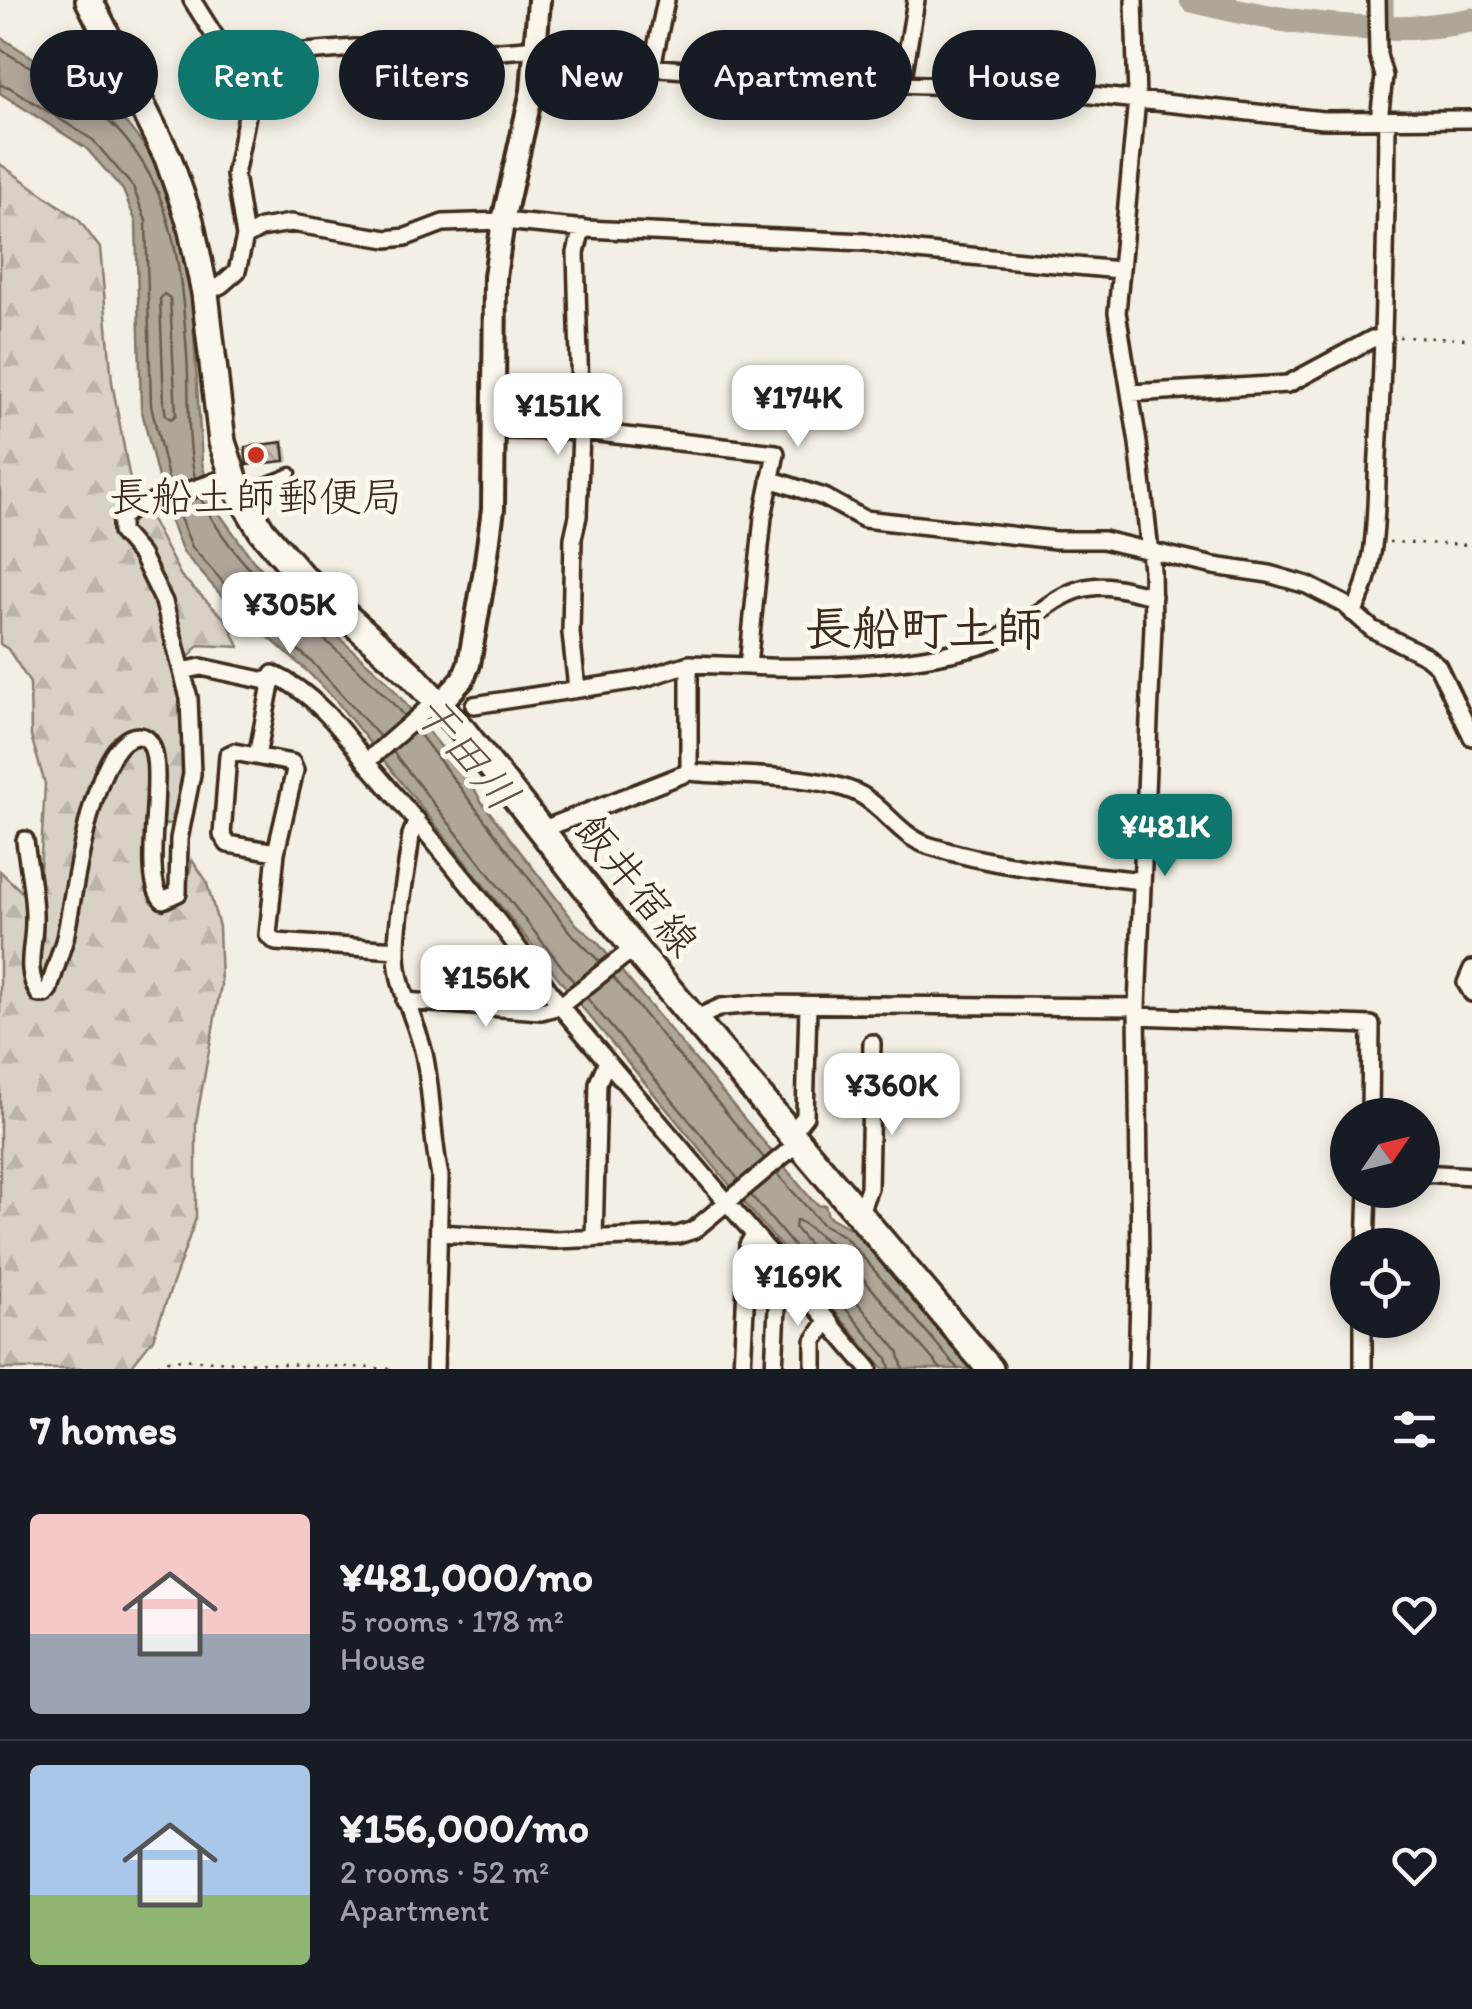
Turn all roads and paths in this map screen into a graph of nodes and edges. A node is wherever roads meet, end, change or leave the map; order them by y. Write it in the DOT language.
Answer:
graph roads {
  1 [pos="89,0"];
  2 [pos="192,0"];
  3 [pos="539,0"];
  4 [pos="666,0"];
  5 [pos="916,0"];
  6 [pos="1376,1"];
  7 [pos="1134,6"];
  8 [pos="211,30"];
  9 [pos="538,30"];
  10 [pos="911,30"];
  11 [pos="659,34"];
  12 [pos="525,49"];
  13 [pos="319,50"];
  14 [pos="912,84"];
  15 [pos="1137,100"];
  16 [pos="1472,118"];
  17 [pos="246,120"];
  18 [pos="526,120"];
  19 [pos="1383,120"];
  20 [pos="503,221"];
  21 [pos="582,228"];
  22 [pos="245,237"];
  23 [pos="1119,270"];
  24 [pos="205,293"];
  25 [pos="1384,338"];
  26 [pos="1472,339"];
  27 [pos="1131,392"];
  28 [pos="495,430"];
  29 [pos="581,431"];
  30 [pos="291,473"];
  31 [pos="770,479"];
  32 [pos="226,484"];
  33 [pos="1373,540"];
  34 [pos="1472,546"];
  35 [pos="1150,552"];
  36 [pos="1153,596"];
  37 [pos="1354,613"];
  38 [pos="689,664"];
  39 [pos="748,666"];
  40 [pos="183,671"];
  41 [pos="271,682"];
  42 [pos="577,689"];
  43 [pos="474,705"];
  44 [pos="434,706"];
  45 [pos="1472,737"];
  46 [pos="257,756"];
  47 [pos="369,759"];
  48 [pos="689,772"];
  49 [pos="417,820"];
  50 [pos="541,830"];
  51 [pos="24,840"];
  52 [pos="276,852"];
  53 [pos="1142,882"];
  54 [pos="396,950"];
  55 [pos="629,952"];
  56 [pos="1472,969"];
  57 [pos="1472,992"];
  58 [pos="405,1001"];
  59 [pos="564,1004"];
  60 [pos="808,1005"];
  61 [pos="1137,1012"];
  62 [pos="694,1019"];
  63 [pos="872,1043"];
  64 [pos="607,1061"];
  65 [pos="1370,1098"];
  66 [pos="791,1143"];
  67 [pos="1440,1174"];
  68 [pos="1472,1176"];
  69 [pos="727,1202"];
  70 [pos="856,1212"];
  71 [pos="439,1233"];
  72 [pos="754,1235"];
  73 [pos="594,1239"];
  74 [pos="788,1272"];
  75 [pos="828,1320"];
  76 [pos="1363,1338"];
  77 [pos="148,1369"];
  78 [pos="396,1369"];
  79 [pos="435,1369"];
  80 [pos="742,1369"];
  81 [pos="774,1369"];
  82 [pos="814,1369"];
  83 [pos="869,1369"];
  84 [pos="990,1369"];
  85 [pos="1137,1369"];
  86 [pos="1363,1369"];
  1 -- 24 [label="main road, 飯井宿線"];
  2 -- 8 [label="street"];
  3 -- 9 [label="street"];
  4 -- 11 [label="street"];
  5 -- 10 [label="street"];
  6 -- 19 [label="street"];
  7 -- 15 [label="street"];
  12 -- 13 [label="street"];
  14 -- 15 [label="street"];
  15 -- 19 [label="street"];
  15 -- 23 [label="street"];
  16 -- 19 [label="street"];
  17 -- 22 [label="street"];
  18 -- 20 [label="street"];
  19 -- 25 [label="street"];
  20 -- 21 [label="street"];
  20 -- 22 [label="street"];
  20 -- 28 [label="street"];
  21 -- 23 [label="street"];
  21 -- 29 [label="street"];
  22 -- 24 [label="street"];
  23 -- 27 [label="street"];
  24 -- 32 [label="main road, 飯井宿線"];
  25 -- 26 [label="path"];
  25 -- 27 [label="street"];
  25 -- 33 [label="street"];
  27 -- 35 [label="street"];
  28 -- 29 [label="street"];
  28 -- 44 [label="street"];
  29 -- 31 [label="street"];
  29 -- 42 [label="street"];
  30 -- 32 [label="lane"];
  31 -- 35 [label="street"];
  31 -- 39 [label="street"];
  32 -- 40 [label="street"];
  32 -- 44 [label="main road, 飯井宿線"];
  33 -- 34 [label="path"];
  33 -- 37 [label="street"];
  35 -- 36 [label="street"];
  35 -- 37 [label="street"];
  36 -- 39 [label="street"];
  36 -- 53 [label="street"];
  37 -- 45 [label="street"];
  38 -- 39 [label="street"];
  38 -- 42 [label="street"];
  38 -- 48 [label="street"];
  40 -- 41 [label="street"];
  40 -- 51 [label="street"];
  41 -- 46 [label="street"];
  41 -- 47 [label="street"];
  42 -- 43 [label="street"];
  44 -- 47 [label="street"];
  44 -- 50 [label="main road, 飯井宿線"];
  46 -- 52 [label="street"];
  46 -- 52 [label="street"];
  47 -- 49 [label="street"];
  48 -- 50 [label="street"];
  48 -- 53 [label="street"];
  49 -- 54 [label="street"];
  49 -- 59 [label="street"];
  50 -- 55 [label="main road, 飯井宿線"];
  52 -- 54 [label="street"];
  53 -- 61 [label="street"];
  54 -- 58 [label="street"];
  55 -- 59 [label="street"];
  55 -- 62 [label="main road, 飯井宿線"];
  56 -- 57 [label="street"];
  58 -- 59 [label="street"];
  58 -- 71 [label="street"];
  59 -- 64 [label="street"];
  60 -- 61 [label="street"];
  60 -- 62 [label="street"];
  60 -- 66 [label="street"];
  61 -- 65 [label="street"];
  61 -- 85 [label="street"];
  62 -- 66 [label="main road, 飯井宿線"];
  63 -- 70 [label="street"];
  64 -- 69 [label="street"];
  64 -- 73 [label="street"];
  66 -- 69 [label="street"];
  66 -- 70 [label="main road, 飯井宿線"];
  67 -- 68 [label="street"];
  69 -- 72 [label="street"];
  69 -- 73 [label="street"];
  70 -- 84 [label="main road, 飯井宿線"];
  71 -- 73 [label="street"];
  71 -- 79 [label="street"];
  72 -- 74 [label="street"];
  72 -- 80 [label="street"];
  74 -- 75 [label="street"];
  74 -- 81 [label="street"];
  75 -- 82 [label="street"];
  75 -- 83 [label="street"];
  76 -- 86 [label="street"];
  77 -- 78 [label="path"];
}
